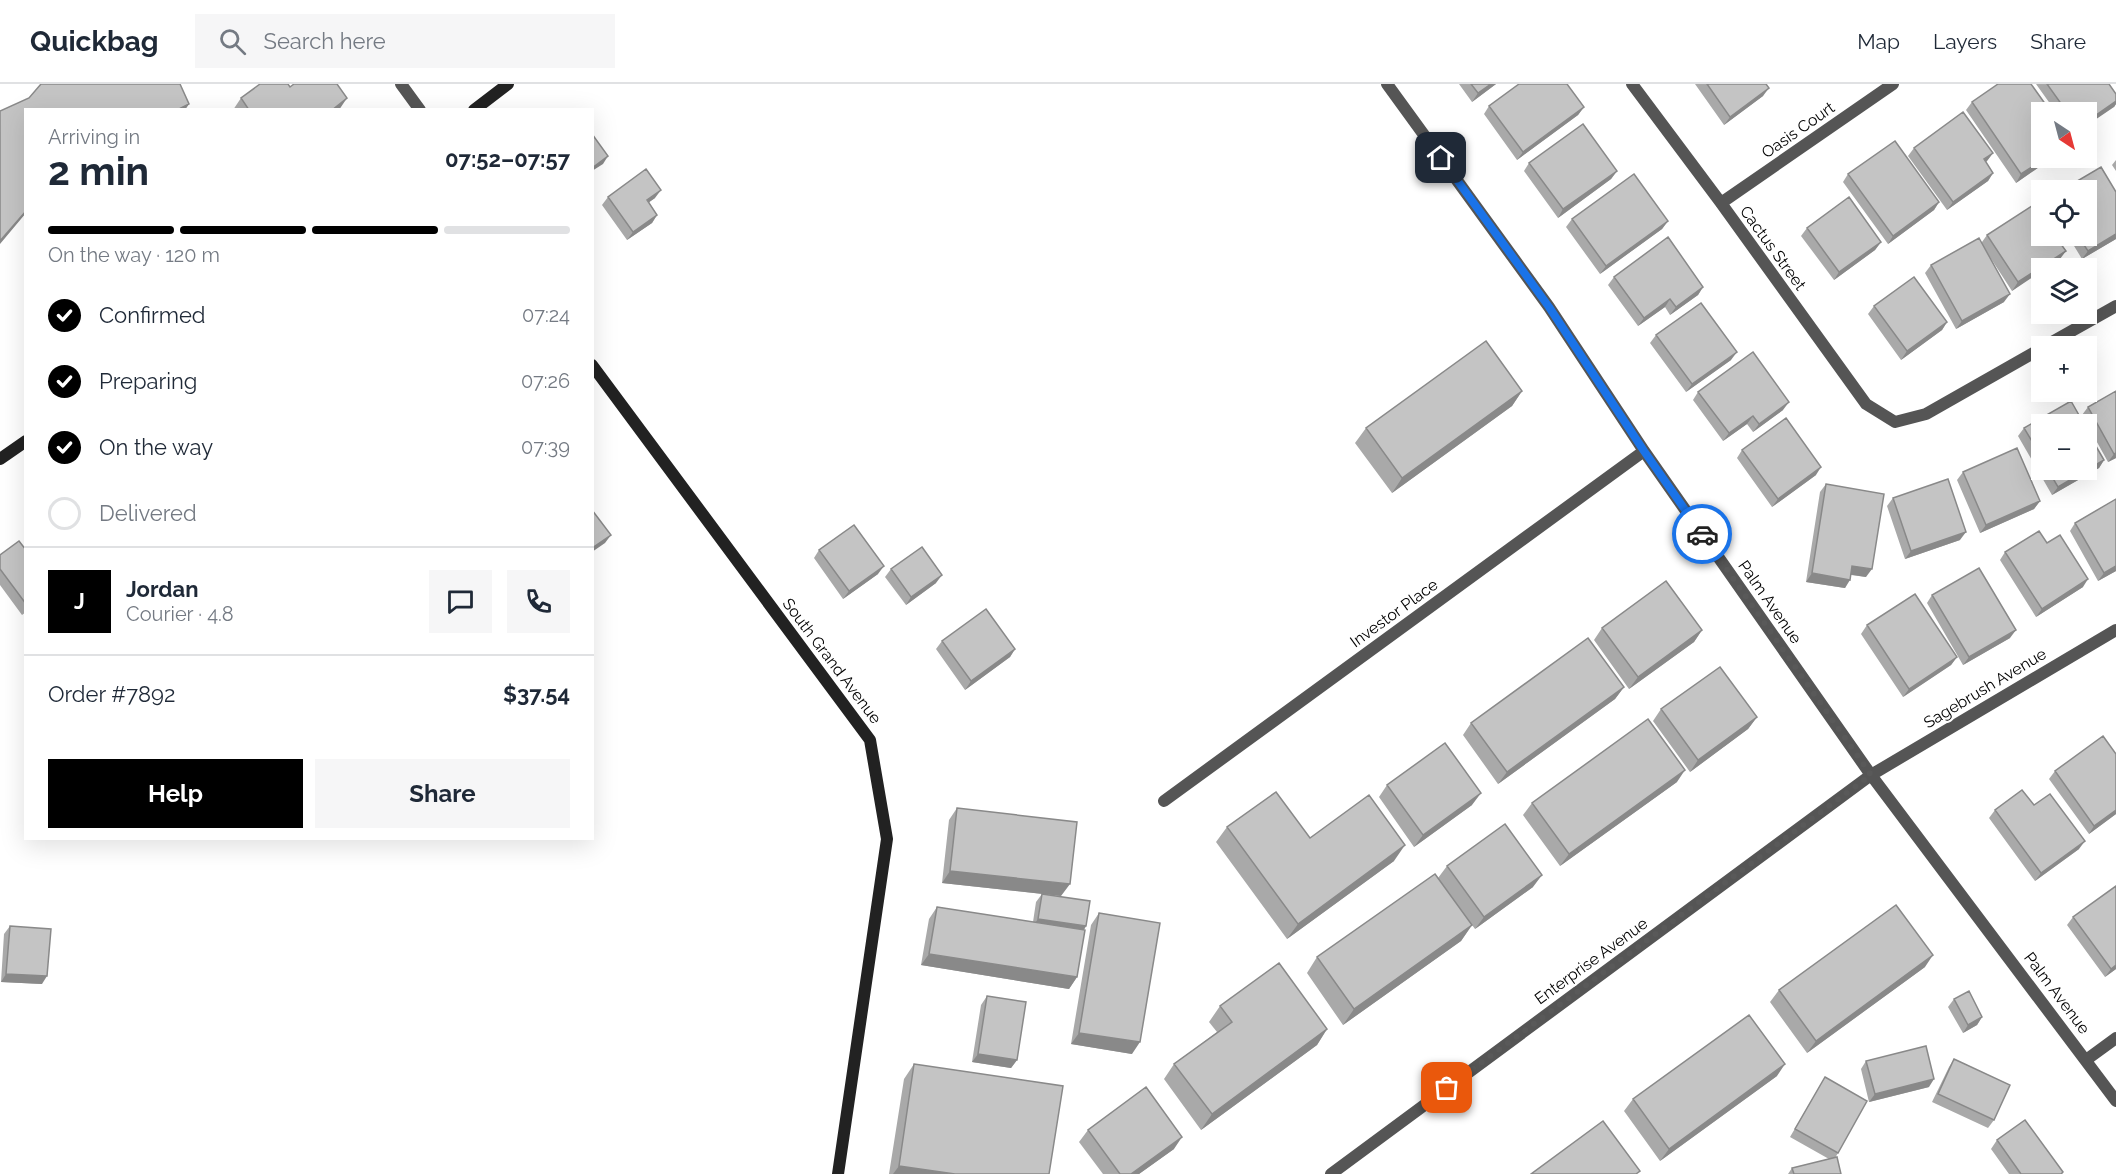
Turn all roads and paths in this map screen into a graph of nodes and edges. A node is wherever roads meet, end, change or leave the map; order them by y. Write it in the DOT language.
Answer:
graph roads {
  1 [pos="401,84"];
  2 [pos="508,84"];
  3 [pos="1388,84"];
  4 [pos="1632,84"];
  5 [pos="1893,84"];
  6 [pos="419,108"];
  7 [pos="477,108"];
  8 [pos="1721,203"];
  9 [pos="2116,306"];
  10 [pos="2063,336"];
  11 [pos="2031,354"];
  12 [pos="594,367"];
  13 [pos="24,442"];
  14 [pos="1644,451"];
  15 [pos="0,459"];
  16 [pos="2116,630"];
  17 [pos="1871,775"];
  18 [pos="1164,801"];
  19 [pos="2116,1038"];
  20 [pos="2086,1060"];
  21 [pos="2116,1101"];
  22 [pos="838,1174"];
  23 [pos="1331,1174"];
  1 -- 6 [label="street"];
  2 -- 7 [label="street"];
  3 -- 14 [label="street, Palm Avenue"];
  4 -- 8 [label="street, Cactus Street"];
  5 -- 8 [label="street, Oasis Court"];
  8 -- 11 [label="street, Cactus Street"];
  9 -- 10 [label="street"];
  12 -- 22 [label="street, South Grand Avenue"];
  13 -- 15 [label="street"];
  14 -- 17 [label="street, Palm Avenue"];
  14 -- 18 [label="street, Investor Place"];
  16 -- 17 [label="street, Sagebrush Avenue"];
  17 -- 20 [label="street, Palm Avenue"];
  17 -- 23 [label="street, Enterprise Avenue"];
  19 -- 20 [label="street"];
  20 -- 21 [label="street, Palm Avenue"];
}
